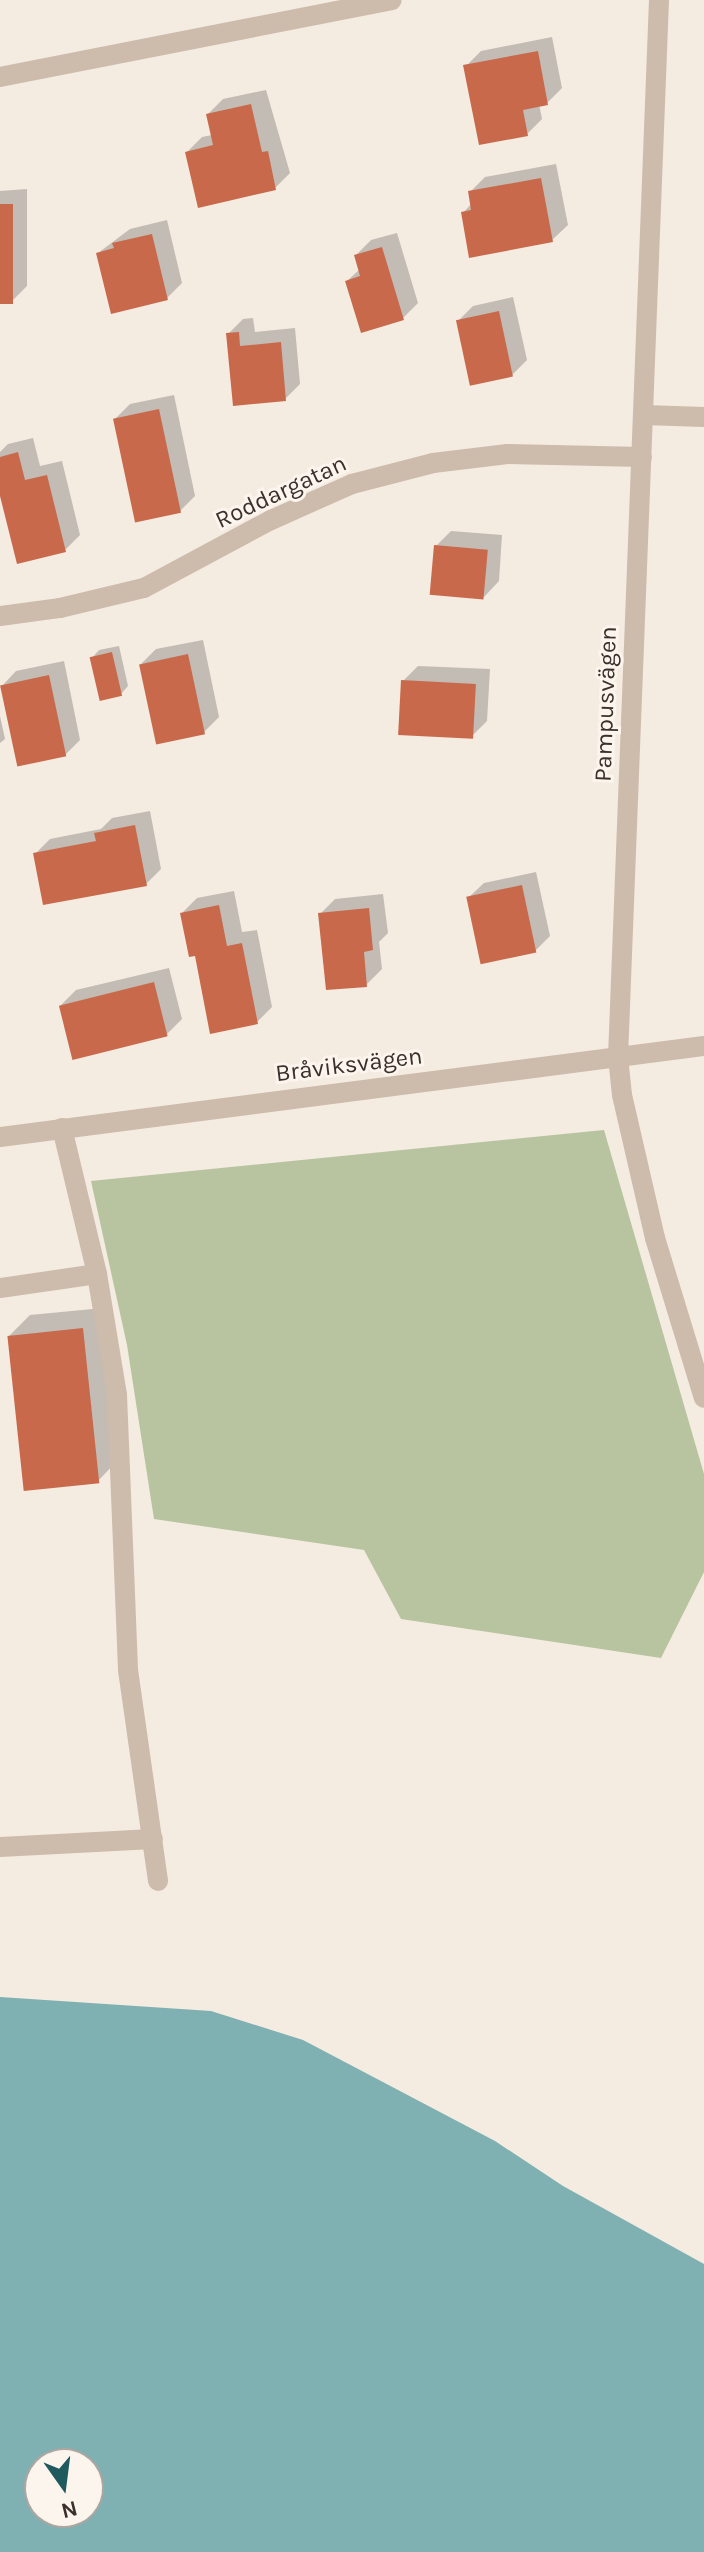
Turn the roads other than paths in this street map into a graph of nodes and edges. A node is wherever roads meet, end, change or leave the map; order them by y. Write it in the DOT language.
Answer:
graph roads {
  1 [pos="392,0"];
  2 [pos="659,0"];
  3 [pos="316,7"];
  4 [pos="0,77"];
  5 [pos="644,415"];
  6 [pos="704,417"];
  7 [pos="642,457"];
  8 [pos="0,616"];
  9 [pos="704,1046"];
  10 [pos="618,1057"];
  11 [pos="62,1128"];
  12 [pos="0,1137"];
  13 [pos="97,1274"];
  14 [pos="0,1288"];
  15 [pos="704,1398"];
  16 [pos="153,1839"];
  17 [pos="0,1847"];
  18 [pos="158,1881"];
  1 -- 3 [label="street"];
  2 -- 5 [label="street, Pampusvägen"];
  3 -- 4 [label="street"];
  5 -- 6 [label="street"];
  5 -- 7 [label="street, Pampusvägen"];
  7 -- 8 [label="street, Roddargatan"];
  7 -- 10 [label="street, Pampusvägen"];
  9 -- 10 [label="street, Bråviksvägen"];
  10 -- 11 [label="street, Bråviksvägen"];
  10 -- 15 [label="street, Pampusvägen"];
  11 -- 12 [label="street, Bråviksvägen"];
  11 -- 13 [label="street"];
  13 -- 14 [label="street"];
  13 -- 16 [label="street"];
  16 -- 17 [label="street"];
  16 -- 18 [label="street"];
}
